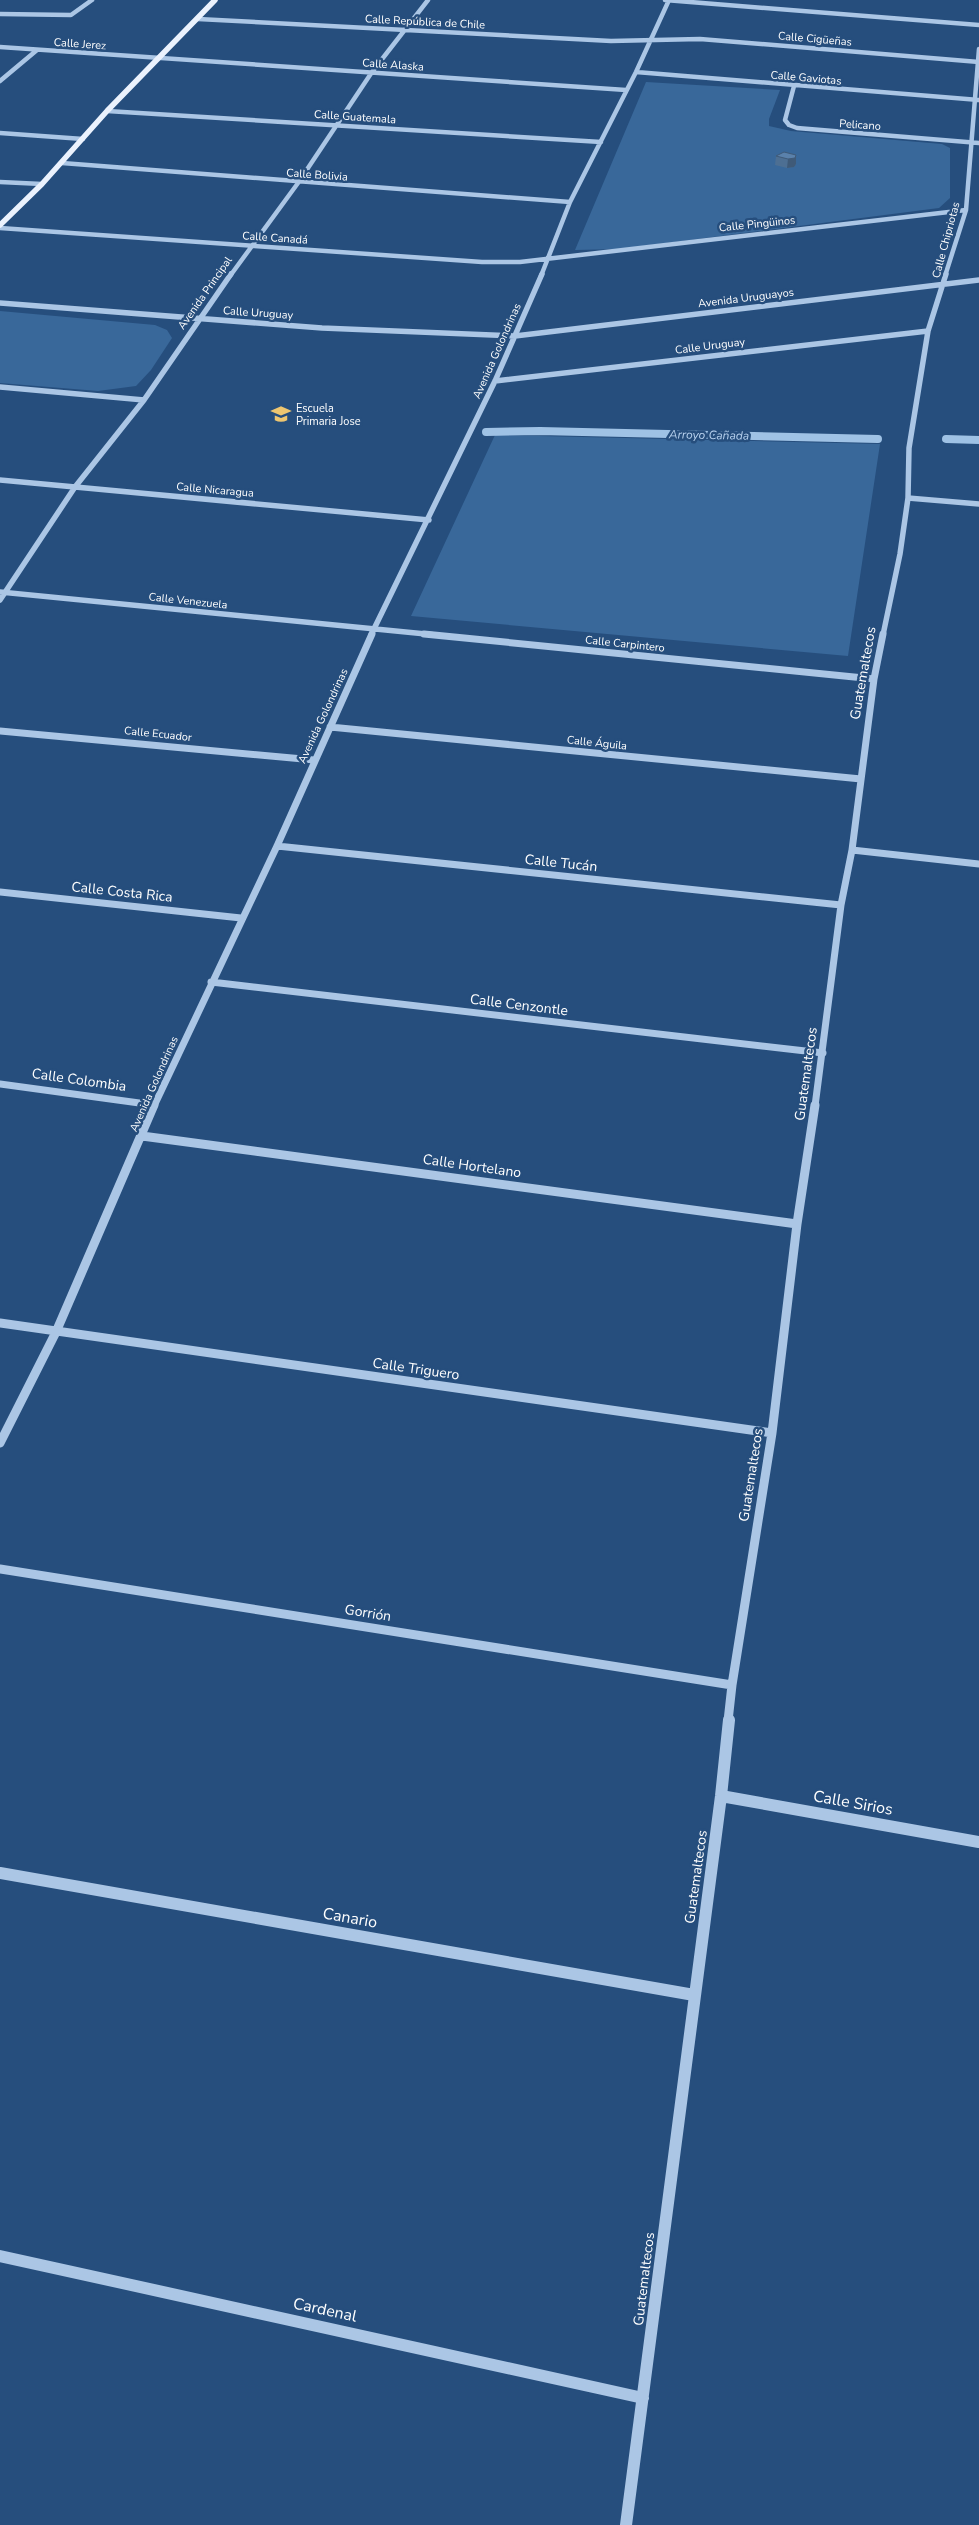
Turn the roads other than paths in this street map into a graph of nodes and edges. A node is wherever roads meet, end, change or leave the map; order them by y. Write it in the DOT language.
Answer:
graph roads {
  1 [pos="92,0"];
  2 [pos="215,0"];
  3 [pos="428,0"];
  4 [pos="668,0"];
  5 [pos="0,14"];
  6 [pos="198,19"];
  7 [pos="979,25"];
  8 [pos="404,30"];
  9 [pos="652,39"];
  10 [pos="0,47"];
  11 [pos="979,49"];
  12 [pos="36,50"];
  13 [pos="158,58"];
  14 [pos="978,62"];
  15 [pos="372,72"];
  16 [pos="636,72"];
  17 [pos="0,81"];
  18 [pos="794,86"];
  19 [pos="626,90"];
  20 [pos="977,100"];
  21 [pos="107,111"];
  22 [pos="337,125"];
  23 [pos="0,134"];
  24 [pos="83,139"];
  25 [pos="601,142"];
  26 [pos="971,142"];
  27 [pos="979,143"];
  28 [pos="62,163"];
  29 [pos="0,182"];
  30 [pos="298,183"];
  31 [pos="42,184"];
  32 [pos="570,202"];
  33 [pos="966,210"];
  34 [pos="0,226"];
  35 [pos="250,246"];
  36 [pos="549,258"];
  37 [pos="979,280"];
  38 [pos="944,284"];
  39 [pos="0,303"];
  40 [pos="198,319"];
  41 [pos="928,331"];
  42 [pos="515,336"];
  43 [pos="495,381"];
  44 [pos="0,387"];
  45 [pos="144,400"];
  46 [pos="912,432"];
  47 [pos="0,480"];
  48 [pos="75,487"];
  49 [pos="908,498"];
  50 [pos="979,504"];
  51 [pos="429,520"];
  52 [pos="2,592"];
  53 [pos="0,600"];
  54 [pos="374,629"];
  55 [pos="874,679"];
  56 [pos="330,726"];
  57 [pos="0,731"];
  58 [pos="314,760"];
  59 [pos="861,779"];
  60 [pos="278,846"];
  61 [pos="852,850"];
  62 [pos="979,864"];
  63 [pos="0,892"];
  64 [pos="841,905"];
  65 [pos="241,918"];
  66 [pos="211,982"];
  67 [pos="823,1053"];
  68 [pos="0,1084"];
  69 [pos="154,1104"];
  70 [pos="142,1136"];
  71 [pos="797,1224"];
  72 [pos="0,1324"];
  73 [pos="56,1332"];
  74 [pos="772,1433"];
  75 [pos="0,1443"];
  76 [pos="0,1569"];
  77 [pos="732,1685"];
  78 [pos="721,1796"];
  79 [pos="979,1842"];
  80 [pos="0,1873"];
  81 [pos="694,1995"];
  82 [pos="0,2256"];
  83 [pos="643,2398"];
  84 [pos="626,2525"];
  1 -- 5 [label="street"];
  2 -- 6 [label="main road"];
  3 -- 8 [label="street, Avenida Principal"];
  4 -- 7 [label="street"];
  4 -- 9 [label="street, Avenida Golondrinas"];
  6 -- 8 [label="street, Calle República de Chile"];
  6 -- 13 [label="main road"];
  8 -- 9 [label="street, Calle República de Chile"];
  8 -- 15 [label="street, Avenida Principal"];
  9 -- 14 [label="street, Calle Cigüeñas"];
  9 -- 16 [label="street, Avenida Golondrinas"];
  10 -- 12 [label="street, Calle Jerez"];
  11 -- 14 [label="street, Calle Chipriotas"];
  12 -- 13 [label="street, Calle Jerez"];
  12 -- 17 [label="street"];
  13 -- 15 [label="street, Calle Alaska"];
  13 -- 21 [label="main road"];
  14 -- 20 [label="street, Calle Chipriotas"];
  15 -- 19 [label="street, Calle Alaska"];
  15 -- 22 [label="street, Avenida Principal"];
  16 -- 18 [label="street, Calle Gaviotas"];
  16 -- 19 [label="street, Avenida Golondrinas"];
  18 -- 20 [label="street, Calle Gaviotas"];
  18 -- 26 [label="street, Pelicano"];
  19 -- 25 [label="street, Avenida Golondrinas"];
  20 -- 26 [label="street, Calle Chipriotas"];
  21 -- 22 [label="street, Calle Guatemala"];
  21 -- 24 [label="main road"];
  22 -- 25 [label="street, Calle Guatemala"];
  22 -- 30 [label="street, Avenida Principal"];
  23 -- 24 [label="street"];
  24 -- 28 [label="main road"];
  25 -- 32 [label="street, Avenida Golondrinas"];
  26 -- 27 [label="street"];
  26 -- 33 [label="street, Calle Chipriotas"];
  28 -- 30 [label="street, Calle Bolivia"];
  28 -- 31 [label="main road"];
  29 -- 31 [label="street"];
  30 -- 32 [label="street, Calle Bolivia"];
  30 -- 35 [label="street, Avenida Principal"];
  31 -- 34 [label="main road"];
  32 -- 36 [label="street, Avenida Golondrinas"];
  33 -- 36 [label="street, Calle Pingüinos"];
  33 -- 38 [label="street, Calle Chipriotas"];
  34 -- 35 [label="street, Calle Canadá"];
  35 -- 36 [label="street, Calle Canadá"];
  35 -- 40 [label="street, Avenida Principal"];
  36 -- 42 [label="street, Avenida Golondrinas"];
  37 -- 38 [label="street, Avenida Uruguayos"];
  38 -- 41 [label="street, Calle Chipriotas"];
  38 -- 42 [label="street, Avenida Uruguayos"];
  39 -- 40 [label="street, Calle Uruguay"];
  40 -- 42 [label="street, Calle Uruguay"];
  40 -- 45 [label="street, Avenida Principal"];
  41 -- 43 [label="street, Calle Uruguay"];
  41 -- 46 [label="street, Calle Chipriotas"];
  42 -- 43 [label="street, Avenida Golondrinas"];
  43 -- 51 [label="street, Avenida Golondrinas"];
  44 -- 45 [label="street"];
  45 -- 48 [label="street, Avenida Principal"];
  46 -- 49 [label="street, Guatemaltecos"];
  47 -- 48 [label="street, Calle Nicaragua"];
  48 -- 51 [label="street, Calle Nicaragua"];
  48 -- 52 [label="street, Avenida Principal"];
  49 -- 50 [label="street"];
  49 -- 55 [label="street, Guatemaltecos"];
  51 -- 54 [label="street, Avenida Golondrinas"];
  52 -- 53 [label="street, Avenida Principal"];
  52 -- 54 [label="street, Calle Venezuela"];
  54 -- 55 [label="street, Calle Carpintero"];
  54 -- 56 [label="street, Avenida Golondrinas"];
  55 -- 59 [label="street, Guatemaltecos"];
  56 -- 58 [label="street, Avenida Golondrinas"];
  56 -- 59 [label="street, Calle Águila"];
  57 -- 58 [label="street, Calle Ecuador"];
  58 -- 60 [label="street, Avenida Golondrinas"];
  59 -- 61 [label="street, Guatemaltecos"];
  60 -- 64 [label="street, Calle Tucán"];
  60 -- 65 [label="street, Avenida Golondrinas"];
  61 -- 62 [label="street"];
  61 -- 64 [label="street, Guatemaltecos"];
  63 -- 65 [label="street, Calle Costa Rica"];
  64 -- 67 [label="street, Guatemaltecos"];
  65 -- 66 [label="street, Avenida Golondrinas"];
  66 -- 67 [label="street, Calle Cenzontle"];
  66 -- 69 [label="street, Avenida Golondrinas"];
  67 -- 71 [label="street, Guatemaltecos"];
  68 -- 69 [label="street, Calle Colombia"];
  69 -- 70 [label="street, Avenida Golondrinas"];
  70 -- 71 [label="street, Calle Hortelano"];
  70 -- 73 [label="street, Avenida Golondrinas"];
  71 -- 74 [label="street, Guatemaltecos"];
  72 -- 73 [label="street, Calle Triguero"];
  73 -- 74 [label="street, Calle Triguero"];
  73 -- 75 [label="street, Avenida Golondrinas"];
  74 -- 77 [label="street, Guatemaltecos"];
  76 -- 77 [label="street, Gorrión"];
  77 -- 78 [label="street, Guatemaltecos"];
  78 -- 79 [label="street, Calle Sirios"];
  78 -- 81 [label="street, Guatemaltecos"];
  80 -- 81 [label="street, Canario"];
  81 -- 83 [label="street, Guatemaltecos"];
  82 -- 83 [label="street, Cardenal"];
  83 -- 84 [label="street, Guatemaltecos"];
}
